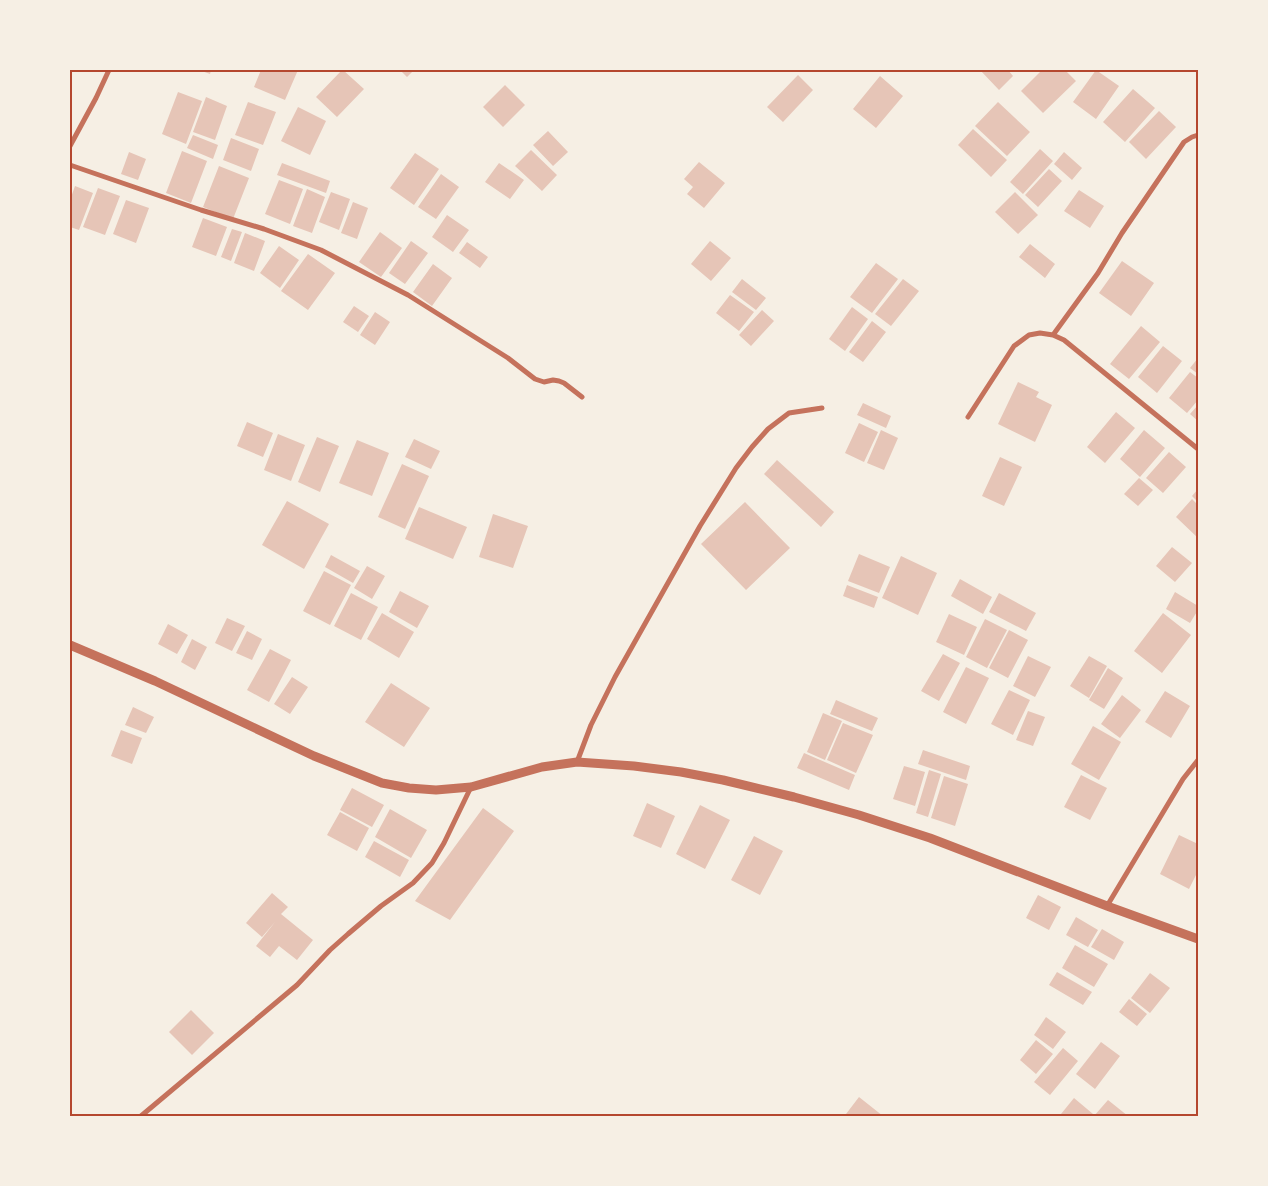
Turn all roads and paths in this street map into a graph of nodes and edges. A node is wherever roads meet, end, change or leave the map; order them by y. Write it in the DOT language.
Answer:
graph roads {
  1 [pos="109,70"];
  2 [pos="1198,136"];
  3 [pos="70,146"];
  4 [pos="70,165"];
  5 [pos="1053,335"];
  6 [pos="582,397"];
  7 [pos="822,408"];
  8 [pos="968,417"];
  9 [pos="1198,449"];
  10 [pos="70,644"];
  11 [pos="1198,760"];
  12 [pos="577,762"];
  13 [pos="471,787"];
  14 [pos="1107,906"];
  15 [pos="1198,939"];
  16 [pos="141,1116"];
  1 -- 3 [label="street"];
  2 -- 5 [label="street"];
  4 -- 6 [label="street"];
  5 -- 8 [label="street"];
  5 -- 9 [label="street"];
  7 -- 12 [label="street"];
  10 -- 13 [label="street"];
  11 -- 14 [label="street"];
  12 -- 13 [label="street"];
  12 -- 14 [label="street"];
  13 -- 16 [label="street"];
  14 -- 15 [label="street"];
}
